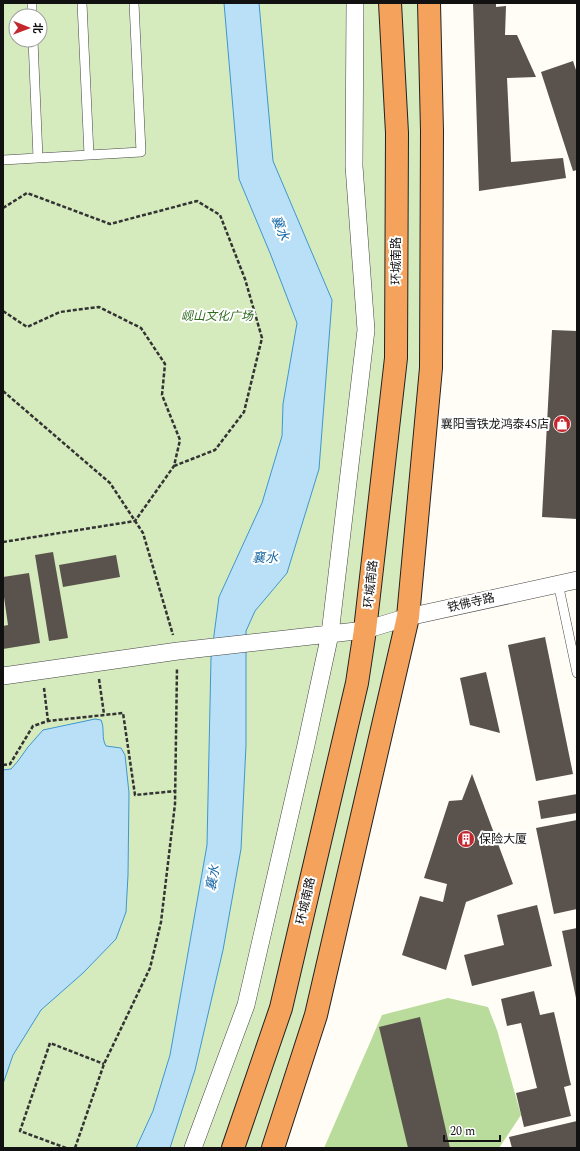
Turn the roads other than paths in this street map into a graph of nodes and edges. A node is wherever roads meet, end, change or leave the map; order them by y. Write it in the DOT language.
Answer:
graph roads {
  1 [pos="82,3"];
  2 [pos="134,3"];
  3 [pos="355,3"];
  4 [pos="390,3"];
  5 [pos="429,3"];
  6 [pos="33,48"];
  7 [pos="89,156"];
  8 [pos="38,158"];
  9 [pos="3,160"];
  10 [pos="577,580"];
  11 [pos="558,583"];
  12 [pos="408,617"];
  13 [pos="366,630"];
  14 [pos="330,634"];
  15 [pos="577,673"];
  16 [pos="3,676"];
  17 [pos="193,1148"];
  18 [pos="233,1148"];
  19 [pos="273,1148"];
  1 -- 7 [label="lane"];
  2 -- 7 [label="lane"];
  3 -- 14 [label="street"];
  4 -- 13 [label="highway, 环城南路"];
  5 -- 12 [label="highway"];
  6 -- 8 [label="lane"];
  7 -- 8 [label="lane"];
  8 -- 9 [label="lane"];
  10 -- 11 [label="street, 铁佛寺路"];
  11 -- 12 [label="street, 铁佛寺路"];
  11 -- 15 [label="lane"];
  12 -- 13 [label="street, 铁佛寺路"];
  12 -- 19 [label="highway"];
  13 -- 14 [label="street, 铁佛寺路"];
  13 -- 18 [label="highway, 环城南路"];
  14 -- 16 [label="street, 铁佛寺路"];
  14 -- 17 [label="street"];
}
